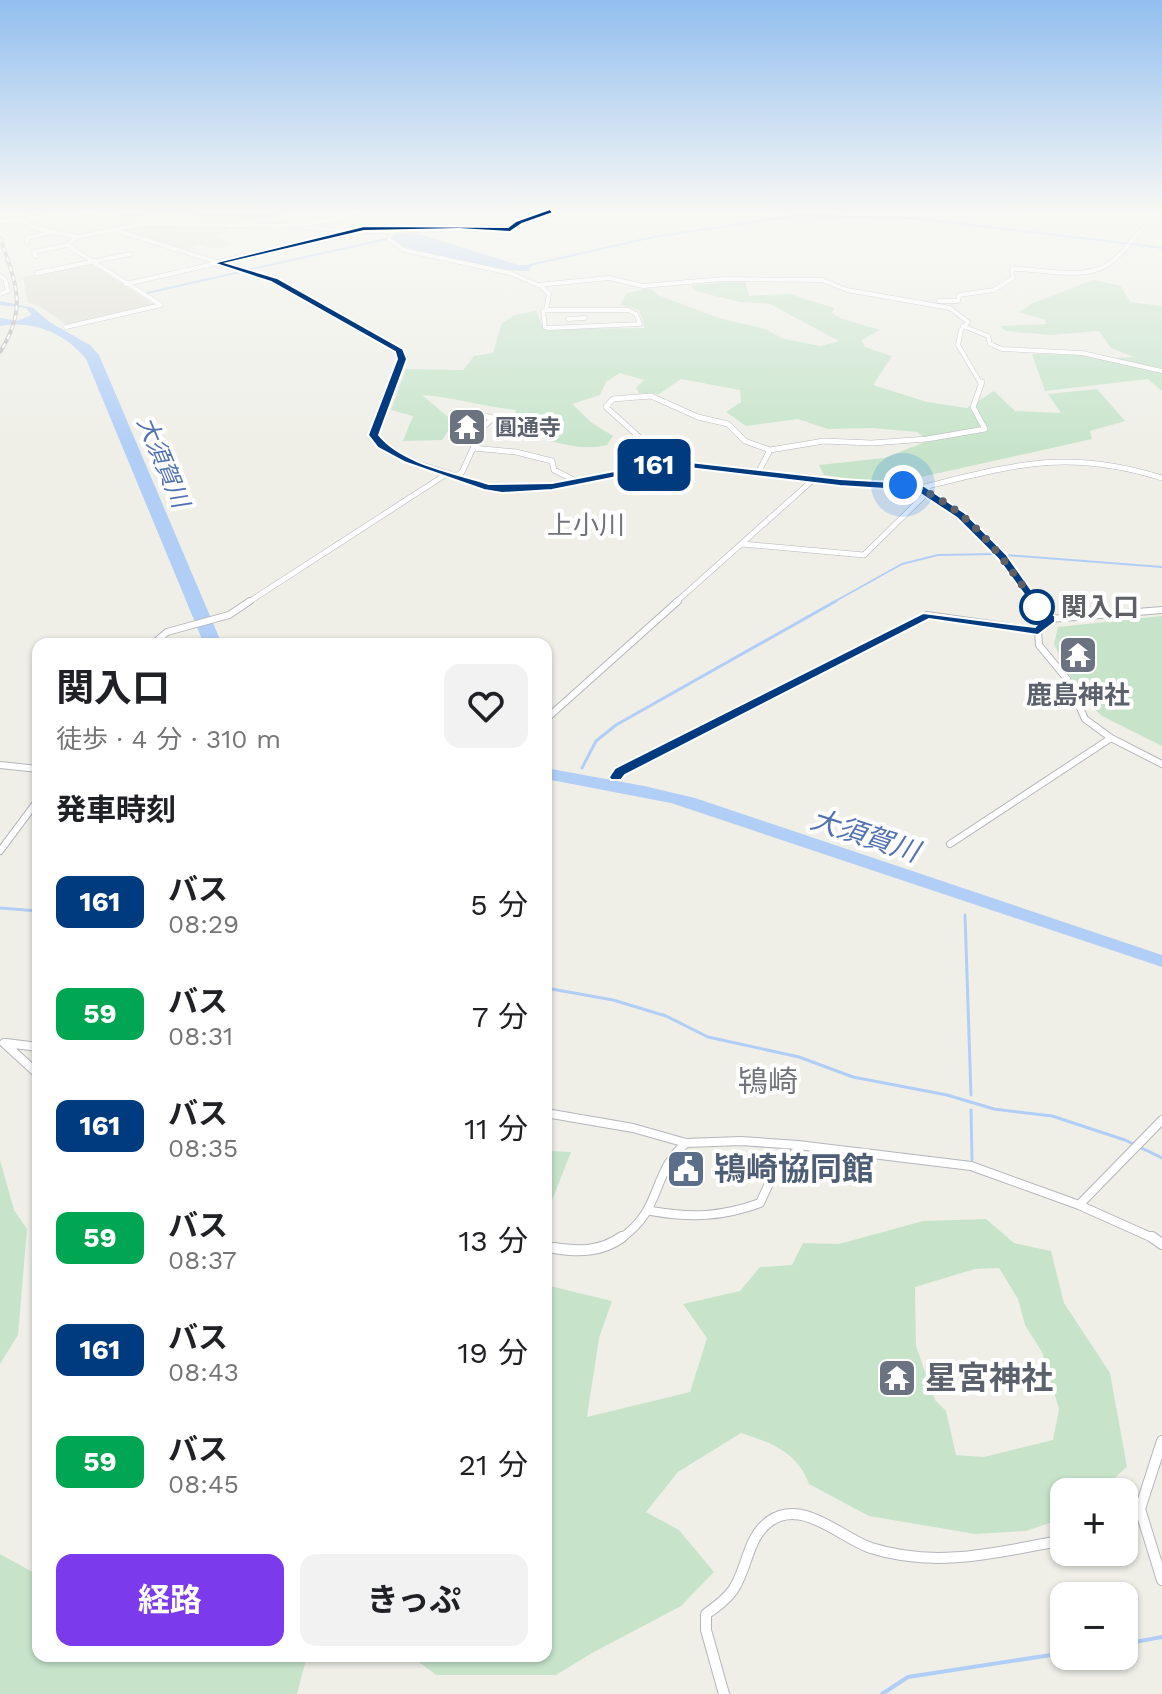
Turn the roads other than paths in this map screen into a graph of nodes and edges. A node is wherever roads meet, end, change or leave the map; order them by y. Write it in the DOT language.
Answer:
graph roads {
  1 [pos="138,291"];
  2 [pos="294,291"];
  3 [pos="545,291"];
  4 [pos="857,291"];
  5 [pos="987,291"];
  6 [pos="913,300"];
  7 [pos="546,310"];
  8 [pos="567,310"];
  9 [pos="612,310"];
  10 [pos="585,318"];
  11 [pos="568,319"];
  12 [pos="963,326"];
  13 [pos="66,327"];
  14 [pos="570,327"];
  15 [pos="617,327"];
  16 [pos="1162,371"];
  17 [pos="475,414"];
  18 [pos="473,448"];
  19 [pos="770,450"];
  20 [pos="658,464"];
  21 [pos="759,471"];
  22 [pos="448,473"];
  23 [pos="457,476"];
  24 [pos="1162,478"];
  25 [pos="814,479"];
  26 [pos="577,481"];
  27 [pos="920,488"];
  28 [pos="927,493"];
  29 [pos="742,544"];
  30 [pos="1162,610"];
  31 [pos="1050,619"];
  32 [pos="1038,631"];
  33 [pos="160,638"];
  34 [pos="552,714"];
  35 [pos="1111,738"];
  36 [pos="1162,764"];
  37 [pos="0,765"];
  38 [pos="32,768"];
  39 [pos="616,777"];
  40 [pos="32,808"];
  41 [pos="950,844"];
  42 [pos="0,851"];
  43 [pos="2,1042"];
  44 [pos="32,1046"];
  45 [pos="32,1069"];
  46 [pos="552,1114"];
  47 [pos="1162,1120"];
  48 [pos="686,1143"];
  49 [pos="801,1146"];
  50 [pos="1079,1205"];
  51 [pos="651,1211"];
  52 [pos="1162,1244"];
  53 [pos="554,1248"];
  54 [pos="1162,1441"];
  55 [pos="1140,1509"];
  56 [pos="1050,1542"];
  57 [pos="1162,1580"];
  58 [pos="724,1694"];
  1 -- 13 [label="street"];
  2 -- 22 [label="street"];
  3 -- 7 [label="street"];
  4 -- 6 [label="street"];
  5 -- 6 [label="street"];
  6 -- 12 [label="street"];
  7 -- 8 [label="street"];
  7 -- 14 [label="street"];
  8 -- 9 [label="street"];
  8 -- 11 [label="street"];
  9 -- 15 [label="street"];
  9 -- 15 [label="street"];
  10 -- 11 [label="street"];
  11 -- 14 [label="street"];
  12 -- 16 [label="street"];
  12 -- 19 [label="street"];
  14 -- 15 [label="street"];
  17 -- 18 [label="street"];
  18 -- 23 [label="street"];
  18 -- 26 [label="street"];
  19 -- 20 [label="street"];
  19 -- 21 [label="street"];
  20 -- 21 [label="street"];
  20 -- 26 [label="street"];
  21 -- 25 [label="street"];
  22 -- 23 [label="street"];
  22 -- 33 [label="street"];
  23 -- 26 [label="street"];
  24 -- 27 [label="street"];
  25 -- 27 [label="street"];
  25 -- 29 [label="street"];
  27 -- 28 [label="street"];
  28 -- 29 [label="street"];
  28 -- 31 [label="street"];
  29 -- 34 [label="street"];
  30 -- 31 [label="street"];
  31 -- 32 [label="street"];
  32 -- 35 [label="street"];
  32 -- 39 [label="street"];
  35 -- 36 [label="street"];
  35 -- 41 [label="street"];
  37 -- 38 [label="street"];
  40 -- 42 [label="street"];
  43 -- 44 [label="street"];
  43 -- 45 [label="street"];
  46 -- 48 [label="street"];
  47 -- 50 [label="street"];
  48 -- 49 [label="street"];
  48 -- 51 [label="street"];
  49 -- 50 [label="street"];
  49 -- 51 [label="street"];
  50 -- 52 [label="street"];
  51 -- 53 [label="street"];
  54 -- 55 [label="street"];
  55 -- 57 [label="street"];
  56 -- 58 [label="street"];
}
